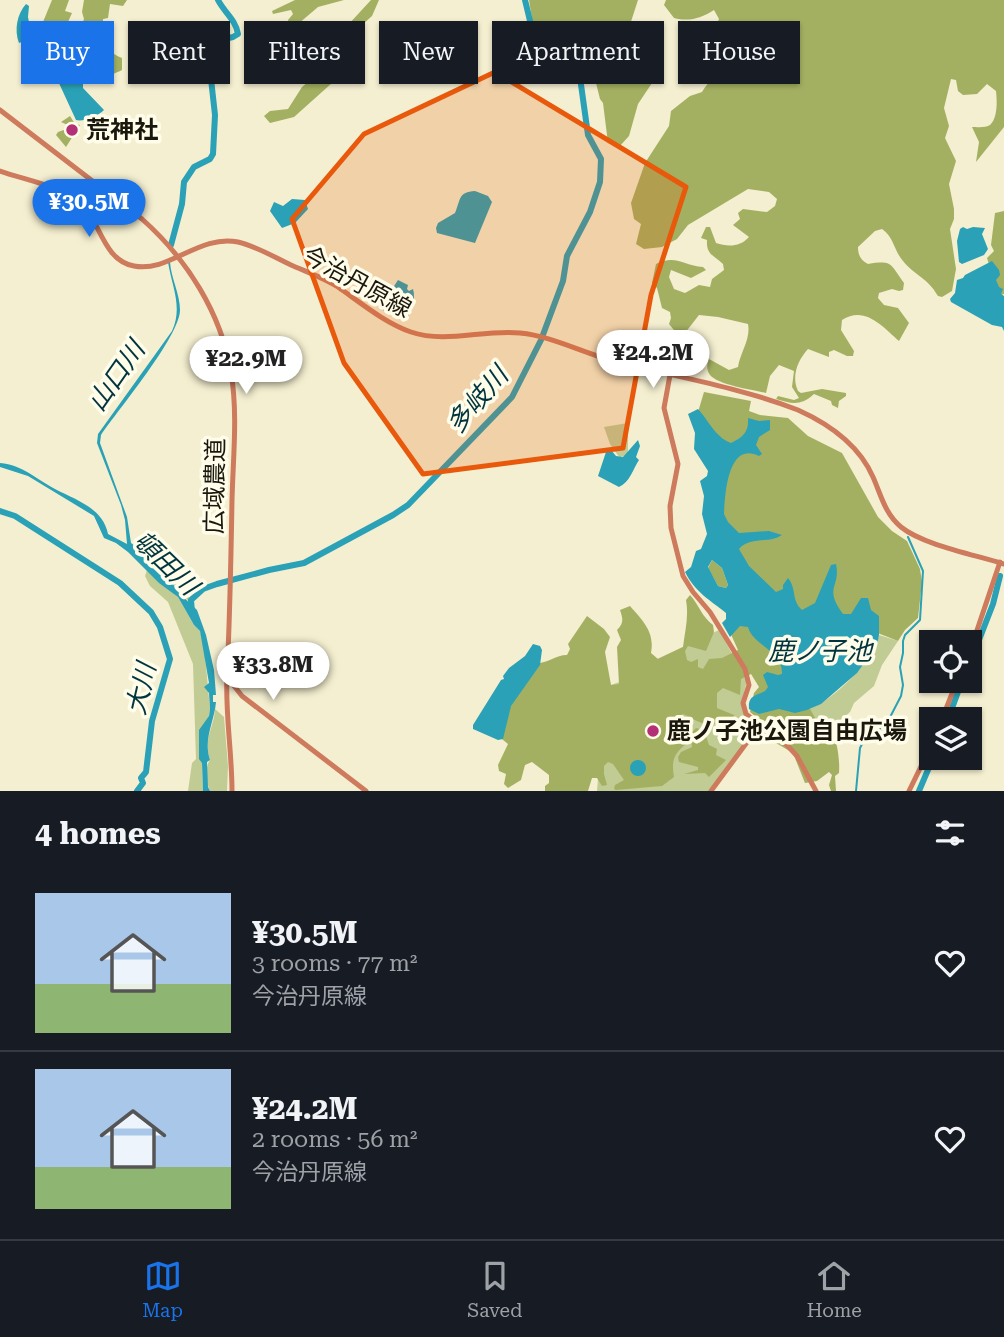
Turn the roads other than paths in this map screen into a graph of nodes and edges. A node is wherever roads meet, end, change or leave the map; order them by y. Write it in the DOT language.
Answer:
graph roads {
  1 [pos="0,110"];
  2 [pos="0,171"];
  3 [pos="178,256"];
  4 [pos="670,375"];
  5 [pos="1002,563"];
  6 [pos="978,630"];
  7 [pos="227,677"];
  8 [pos="759,726"];
  9 [pos="919,770"];
  10 [pos="232,791"];
  11 [pos="366,791"];
  12 [pos="711,791"];
  13 [pos="817,791"];
  14 [pos="909,791"];
  1 -- 3 [label="street, 広域農道"];
  2 -- 3 [label="street, 今治丹原線"];
  3 -- 4 [label="street, 今治丹原線"];
  3 -- 7 [label="street, 広域農道"];
  4 -- 5 [label="street, 今治丹原線"];
  4 -- 8 [label="street"];
  5 -- 6 [label="street"];
  7 -- 10 [label="street, 広域農道"];
  7 -- 11 [label="street"];
  8 -- 12 [label="street"];
  8 -- 13 [label="street"];
  9 -- 14 [label="street"];
}
